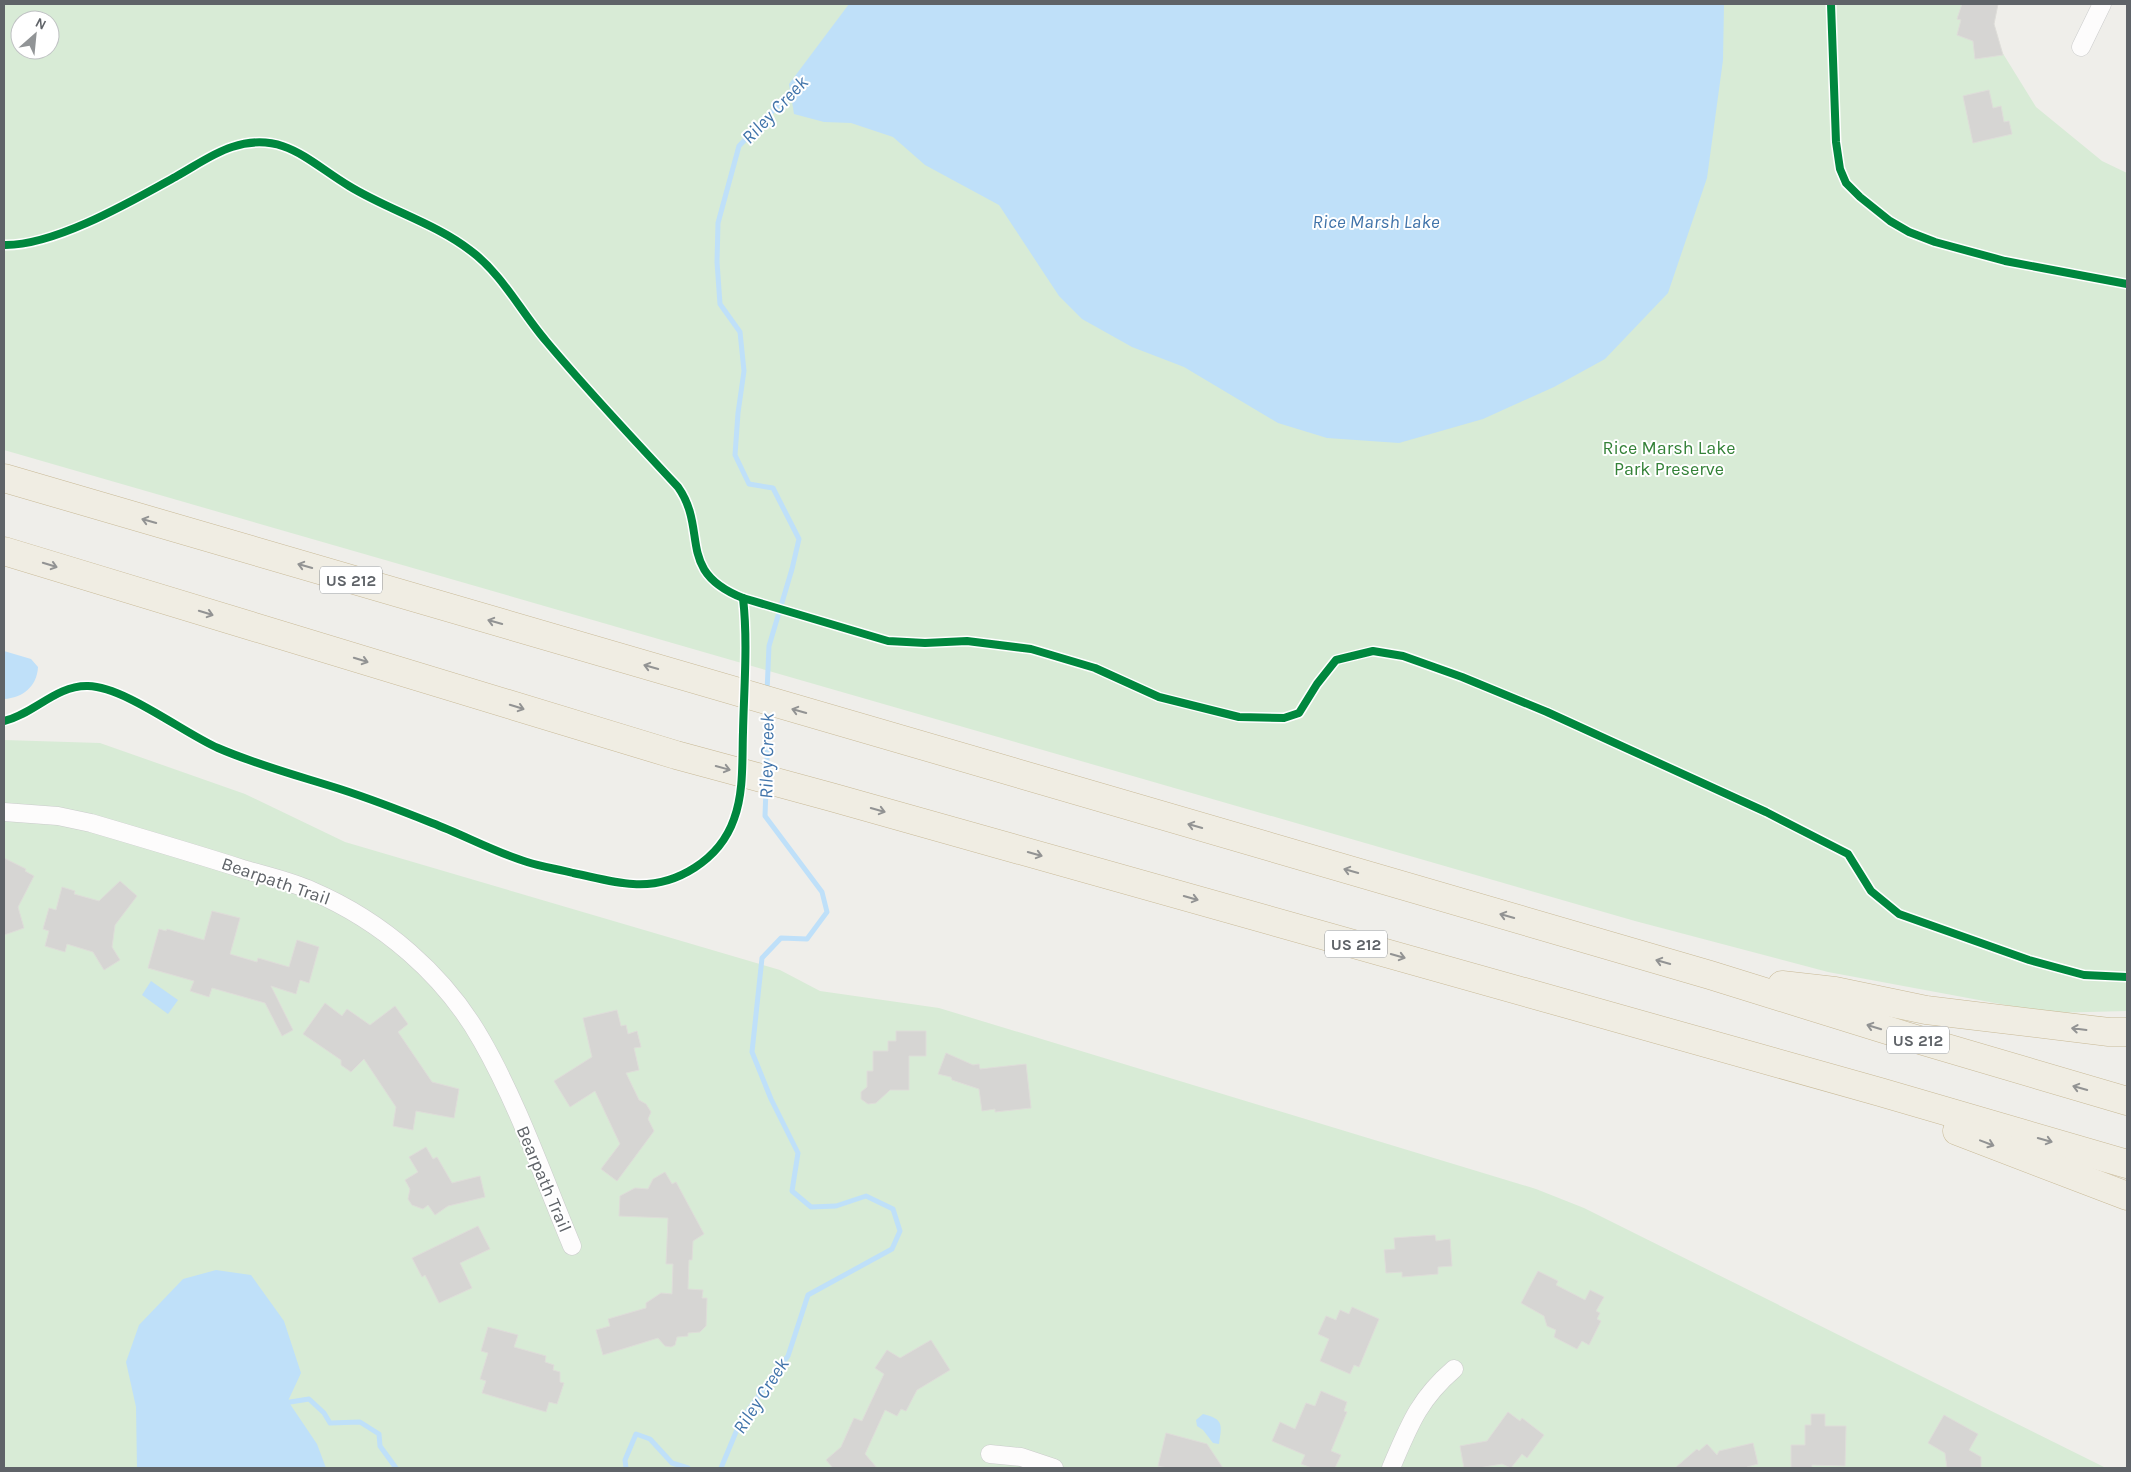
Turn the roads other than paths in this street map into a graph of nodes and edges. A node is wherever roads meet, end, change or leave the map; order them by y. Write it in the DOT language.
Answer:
graph roads {
  1 [pos="2102,4"];
  2 [pos="2081,47"];
  3 [pos="4,478"];
  4 [pos="4,551"];
  5 [pos="4,812"];
  6 [pos="1710,975"];
  7 [pos="2127,1032"];
  8 [pos="1880,1092"];
  9 [pos="2127,1101"];
  10 [pos="2127,1164"];
  11 [pos="2127,1196"];
  12 [pos="572,1246"];
  13 [pos="1454,1369"];
  14 [pos="990,1454"];
  15 [pos="1054,1468"];
  16 [pos="1391,1468"];
  1 -- 2 [label="street"];
  6 -- 3 [label="highway, US 212, one-way"];
  4 -- 8 [label="highway, US 212, one-way"];
  5 -- 12 [label="street, Bearpath Trail"];
  7 -- 6 [label="highway, one-way"];
  9 -- 6 [label="highway, US 212, one-way"];
  8 -- 10 [label="highway, US 212, one-way"];
  8 -- 11 [label="highway, one-way"];
  13 -- 16 [label="street"];
  14 -- 15 [label="street"];
}
